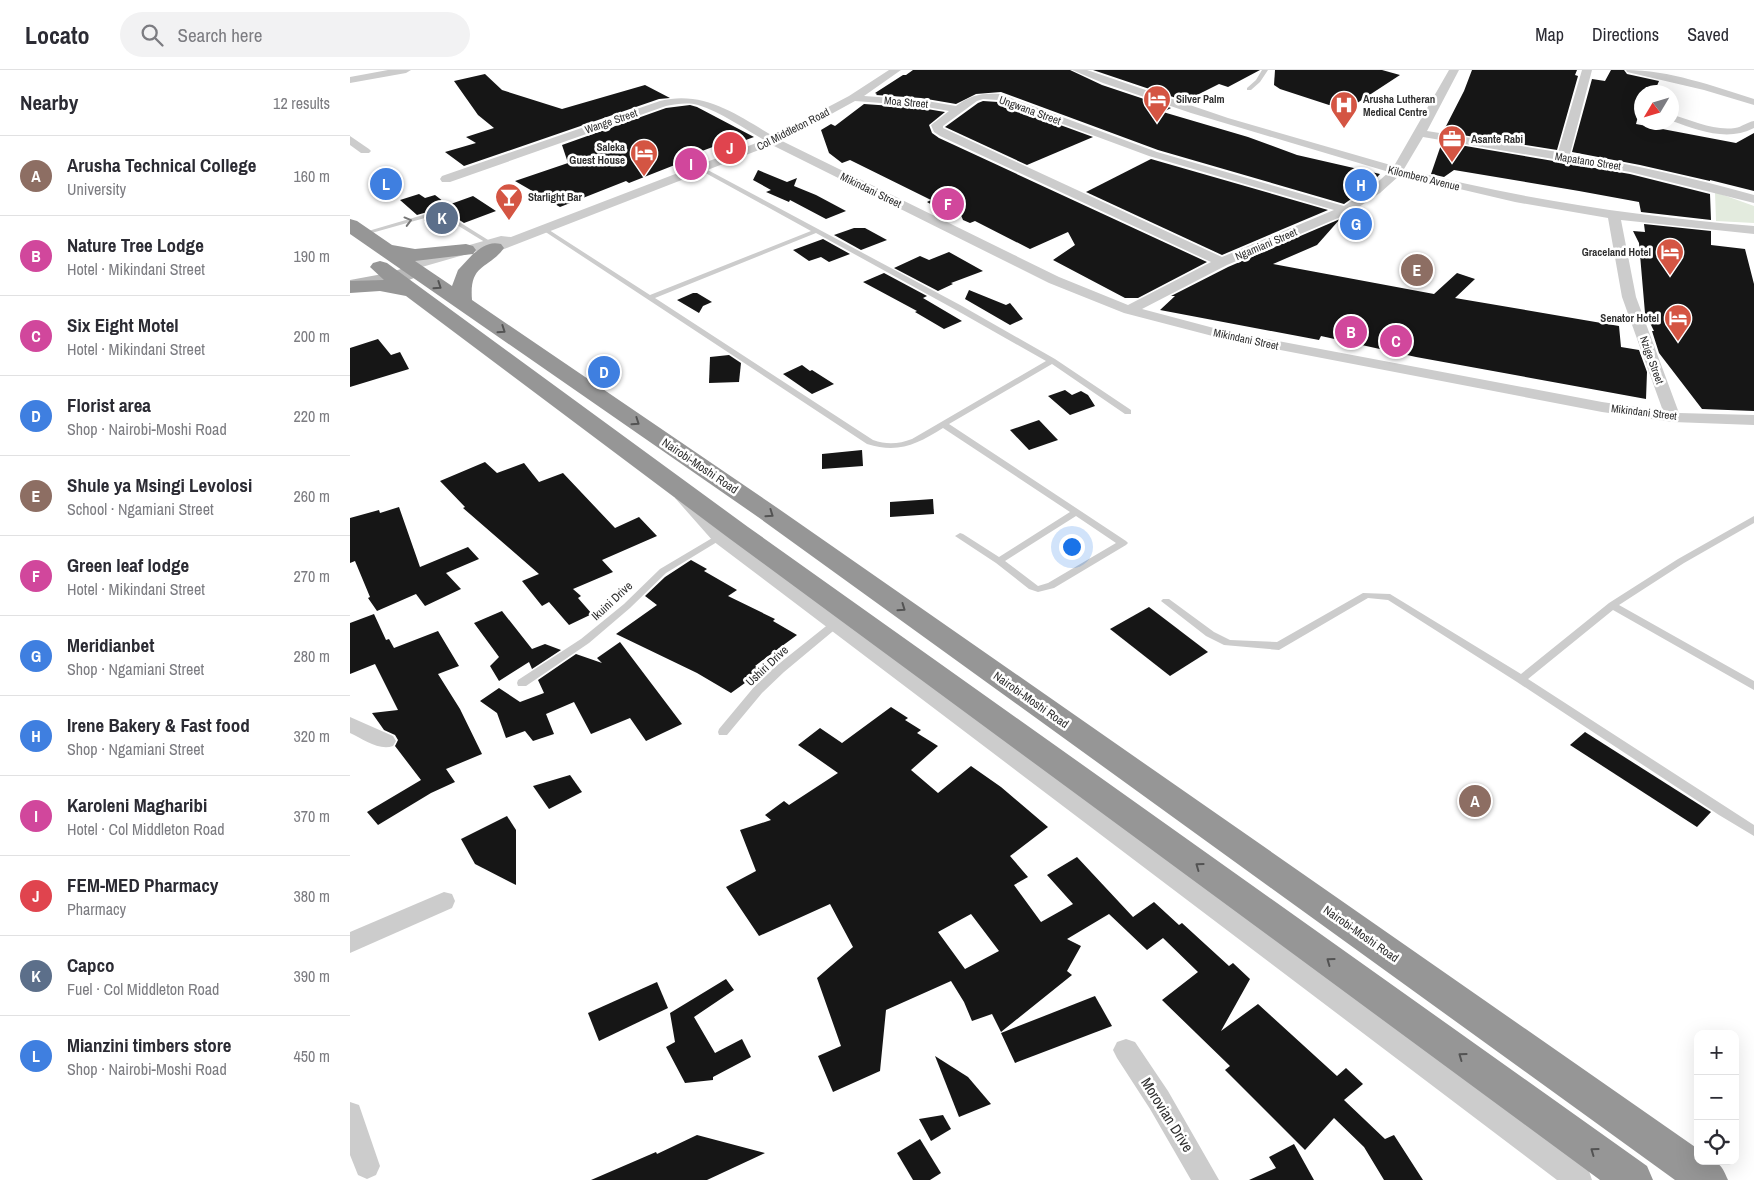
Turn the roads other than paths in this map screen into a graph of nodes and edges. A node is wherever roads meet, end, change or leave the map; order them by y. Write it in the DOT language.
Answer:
graph roads {
  1 [pos="406,70"];
  2 [pos="896,70"];
  3 [pos="1077,70"];
  4 [pos="1265,70"];
  5 [pos="1454,70"];
  6 [pos="1587,70"];
  7 [pos="1631,70"];
  8 [pos="352,77"];
  9 [pos="1248,89"];
  10 [pos="853,98"];
  11 [pos="1754,102"];
  12 [pos="959,110"];
  13 [pos="1679,120"];
  14 [pos="1754,124"];
  15 [pos="1420,133"];
  16 [pos="350,139"];
  17 [pos="773,141"];
  18 [pos="365,151"];
  19 [pos="1563,156"];
  20 [pos="702,169"];
  21 [pos="1397,171"];
  22 [pos="446,178"];
  23 [pos="1754,199"];
  24 [pos="1346,210"];
  25 [pos="1614,214"];
  26 [pos="544,229"];
  27 [pos="1754,230"];
  28 [pos="816,231"];
  29 [pos="354,235"];
  30 [pos="497,243"];
  31 [pos="466,250"];
  32 [pos="377,255"];
  33 [pos="1222,262"];
  34 [pos="401,272"];
  35 [pos="350,280"];
  36 [pos="350,286"];
  37 [pos="409,291"];
  38 [pos="650,298"];
  39 [pos="462,302"];
  40 [pos="1129,310"];
  41 [pos="1052,361"];
  42 [pos="1128,412"];
  43 [pos="1673,417"];
  44 [pos="1754,420"];
  45 [pos="943,424"];
  46 [pos="663,476"];
  47 [pos="1078,512"];
  48 [pos="1754,519"];
  49 [pos="960,536"];
  50 [pos="719,537"];
  51 [pos="999,561"];
  52 [pos="1166,601"];
  53 [pos="1612,605"];
  54 [pos="834,625"];
  55 [pos="1521,679"];
  56 [pos="522,683"];
  57 [pos="1754,686"];
  58 [pos="350,724"];
  59 [pos="723,732"];
  60 [pos="386,741"];
  61 [pos="1754,831"];
  62 [pos="444,901"];
  63 [pos="350,943"];
  64 [pos="1126,1050"];
  65 [pos="350,1114"];
  66 [pos="367,1166"];
  67 [pos="1206,1180"];
  68 [pos="1579,1180"];
  69 [pos="1633,1180"];
  70 [pos="1708,1180"];
  1 -- 8 [label="street"];
  2 -- 10 [label="street, Col Middleton Road"];
  3 -- 21 [label="street, Kilombero Avenue"];
  4 -- 9 [label="lane"];
  5 -- 15 [label="street, Ngamiani Street"];
  6 -- 19 [label="street"];
  7 -- 11 [label="street"];
  10 -- 12 [label="street, Moa Street"];
  10 -- 17 [label="street, Col Middleton Road"];
  12 -- 24 [label="street, Ungwana Street"];
  12 -- 33 [label="street, Ungwana Street"];
  13 -- 14 [label="street"];
  15 -- 19 [label="street, Mapatano Street"];
  15 -- 21 [label="street, Ngamiani Street"];
  16 -- 18 [label="street"];
  17 -- 20 [label="street, Col Middleton Road"];
  17 -- 22 [label="street, Wange Street"];
  17 -- 40 [label="street, Mikindani Street"];
  19 -- 23 [label="street, Mapatano Street"];
  20 -- 26 [label="street, Col Middleton Road"];
  20 -- 28 [label="lane"];
  21 -- 24 [label="street, Ngamiani Street"];
  21 -- 25 [label="street, Kilombero Avenue"];
  24 -- 33 [label="street, Ngamiani Street"];
  25 -- 27 [label="street, Kilombero Avenue"];
  25 -- 43 [label="street, Nzige Street"];
  26 -- 30 [label="street, Col Middleton Road"];
  26 -- 38 [label="lane"];
  28 -- 38 [label="lane"];
  28 -- 41 [label="lane"];
  29 -- 30 [label="lane, one-way"];
  29 -- 32 [label="highway, Nairobi-Moshi Road"];
  30 -- 31 [label="street, Col Middleton Road"];
  30 -- 34 [label="street, Col Middleton Road"];
  30 -- 39 [label="highway"];
  31 -- 32 [label="highway"];
  31 -- 34 [label="street, Col Middleton Road"];
  32 -- 34 [label="highway, Nairobi-Moshi Road"];
  32 -- 35 [label="highway"];
  33 -- 40 [label="street, Ngamiani Street"];
  34 -- 36 [label="street"];
  34 -- 37 [label="highway, Nairobi-Moshi Road"];
  34 -- 39 [label="highway, Nairobi-Moshi Road, one-way"];
  36 -- 37 [label="highway"];
  37 -- 46 [label="highway, Nairobi-Moshi Road"];
  38 -- 45 [label="lane"];
  39 -- 70 [label="highway, Nairobi-Moshi Road, one-way"];
  40 -- 43 [label="street, Mikindani Street"];
  41 -- 42 [label="lane"];
  41 -- 45 [label="lane"];
  43 -- 44 [label="street, Mikindani Street"];
  45 -- 47 [label="lane"];
  46 -- 50 [label="street"];
  69 -- 46 [label="highway, Nairobi-Moshi Road, one-way"];
  47 -- 51 [label="lane"];
  47 -- 51 [label="lane"];
  48 -- 53 [label="lane"];
  49 -- 51 [label="lane"];
  50 -- 54 [label="street"];
  50 -- 56 [label="lane, Ikuini Drive"];
  52 -- 55 [label="lane"];
  53 -- 55 [label="lane"];
  53 -- 57 [label="lane"];
  54 -- 59 [label="lane, Ushiri Drive"];
  54 -- 68 [label="street"];
  55 -- 61 [label="lane"];
  58 -- 60 [label="street"];
  62 -- 63 [label="street"];
  64 -- 67 [label="street, Morovian Drive"];
  65 -- 66 [label="street"];
}
